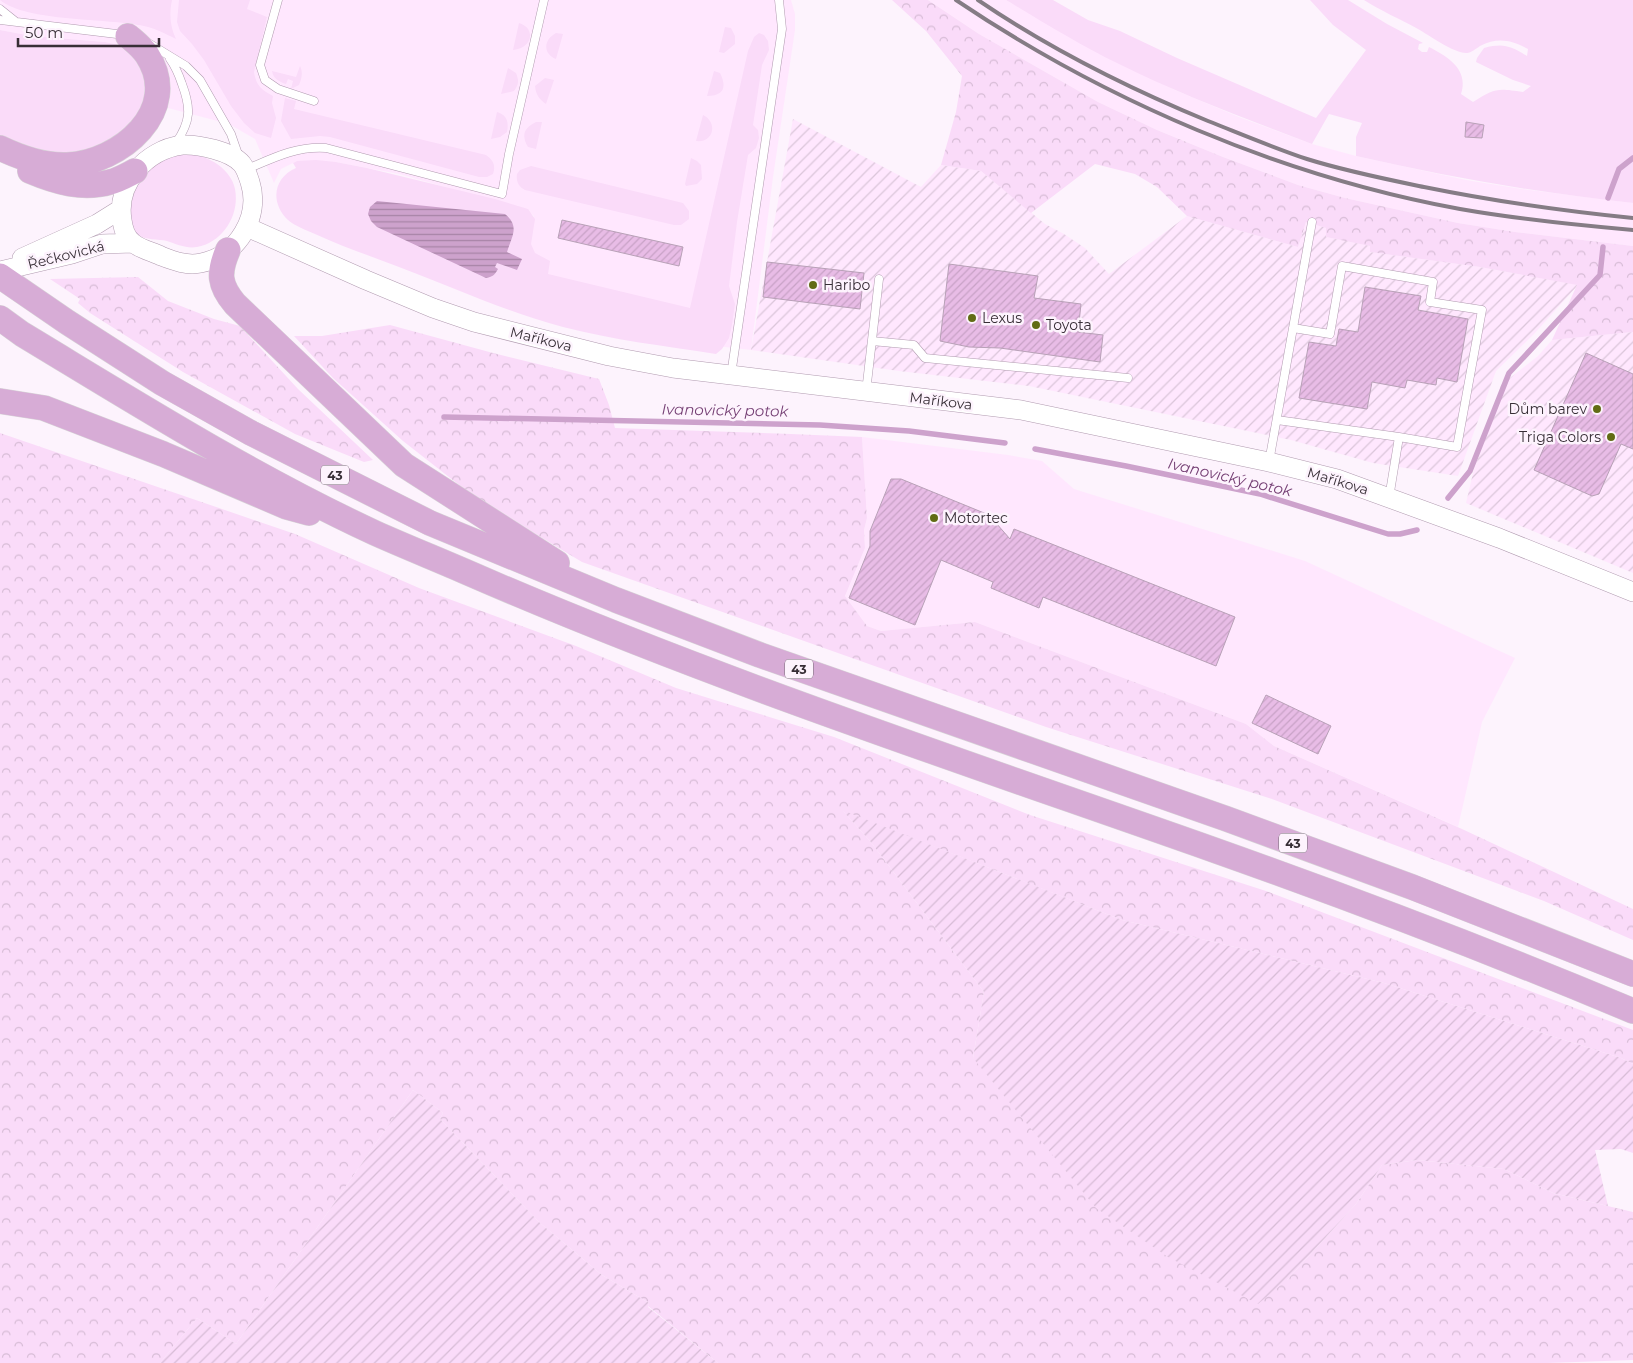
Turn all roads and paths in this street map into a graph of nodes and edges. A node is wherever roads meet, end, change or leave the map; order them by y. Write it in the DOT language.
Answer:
graph roads {
  1 [pos="278,0"];
  2 [pos="544,0"];
  3 [pos="779,0"];
  4 [pos="0,9"];
  5 [pos="0,20"];
  6 [pos="17,22"];
  7 [pos="128,36"];
  8 [pos="167,55"];
  9 [pos="314,101"];
  10 [pos="174,146"];
  11 [pos="0,148"];
  12 [pos="0,157"];
  13 [pos="243,167"];
  14 [pos="135,170"];
  15 [pos="121,209"];
  16 [pos="1312,222"];
  17 [pos="247,227"];
  18 [pos="133,243"];
  19 [pos="228,250"];
  20 [pos="0,270"];
  21 [pos="0,276"];
  22 [pos="879,279"];
  23 [pos="0,318"];
  24 [pos="1293,328"];
  25 [pos="872,341"];
  26 [pos="731,376"];
  27 [pos="1128,378"];
  28 [pos="866,392"];
  29 [pos="0,401"];
  30 [pos="1277,420"];
  31 [pos="1399,438"];
  32 [pos="1269,462"];
  33 [pos="1389,498"];
  34 [pos="374,532"];
  35 [pos="1633,592"];
  36 [pos="616,600"];
  37 [pos="1633,974"];
  38 [pos="1633,1011"];
  1 -- 9 [label="lane"];
  2 -- 13 [label="lane"];
  3 -- 26 [label="lane"];
  4 -- 6 [label="lane"];
  5 -- 6 [label="lane"];
  6 -- 7 [label="lane"];
  7 -- 8 [label="lane"];
  7 -- 11 [label="highway"];
  8 -- 10 [label="lane"];
  8 -- 13 [label="lane"];
  10 -- 13 [label="street"];
  10 -- 14 [label="street"];
  12 -- 14 [label="highway"];
  13 -- 17 [label="street"];
  14 -- 15 [label="street"];
  15 -- 18 [label="street"];
  15 -- 20 [label="street, Řečkovická"];
  16 -- 24 [label="lane"];
  17 -- 19 [label="street"];
  17 -- 26 [label="street, Maříkova"];
  18 -- 19 [label="street"];
  18 -- 20 [label="street, Řečkovická"];
  19 -- 36 [label="highway"];
  21 -- 36 [label="highway, 43"];
  22 -- 25 [label="lane"];
  23 -- 34 [label="highway, 43"];
  24 -- 30 [label="lane"];
  24 -- 31 [label="lane"];
  25 -- 27 [label="lane"];
  25 -- 28 [label="lane"];
  26 -- 28 [label="street, Maříkova"];
  28 -- 32 [label="street, Maříkova"];
  29 -- 34 [label="highway"];
  30 -- 31 [label="lane"];
  30 -- 32 [label="lane"];
  31 -- 33 [label="lane"];
  32 -- 33 [label="street, Maříkova"];
  33 -- 35 [label="street, Maříkova"];
  34 -- 38 [label="highway, 43"];
  36 -- 37 [label="highway, 43"];
}
